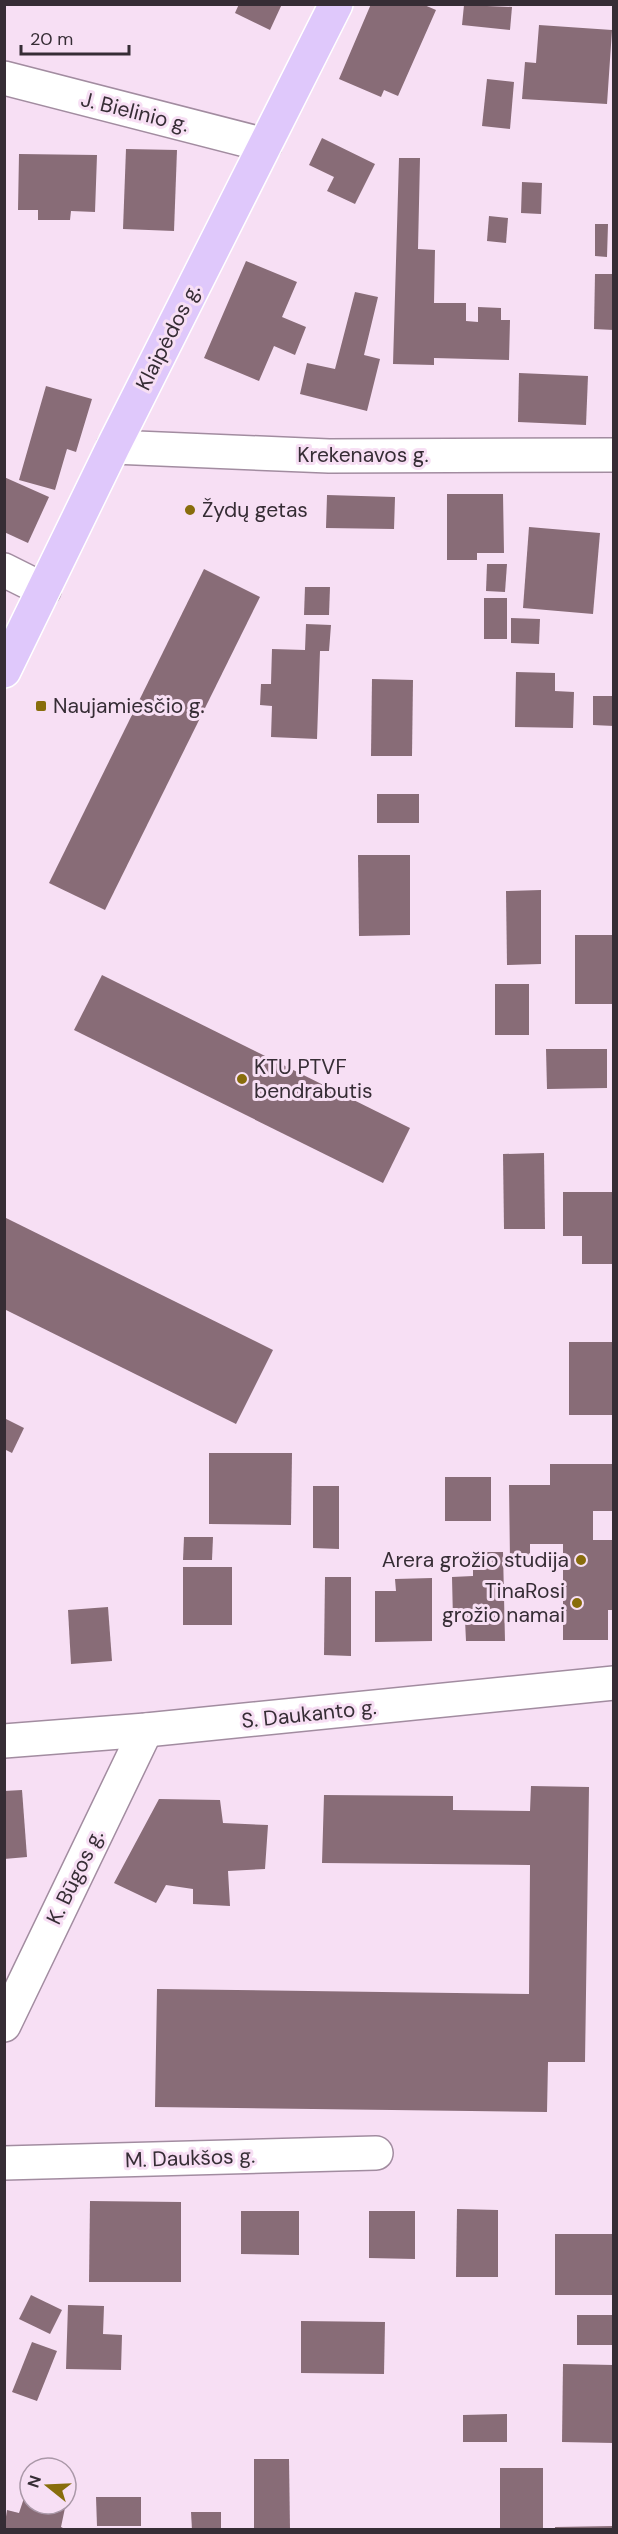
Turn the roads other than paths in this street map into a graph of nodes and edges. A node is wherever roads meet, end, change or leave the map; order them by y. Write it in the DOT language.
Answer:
graph roads {
  1 [pos="336,4"];
  2 [pos="4,78"];
  3 [pos="265,145"];
  4 [pos="113,447"];
  5 [pos="614,454"];
  6 [pos="4,570"];
  7 [pos="44,590"];
  8 [pos="4,671"];
  9 [pos="614,1683"];
  10 [pos="146,1730"];
  11 [pos="4,1741"];
  12 [pos="4,2025"];
  13 [pos="376,2153"];
  14 [pos="4,2163"];
  1 -- 3 [label="highway, Klaipėdos g."];
  2 -- 3 [label="street, J. Bielinio g."];
  3 -- 4 [label="highway, Klaipėdos g."];
  4 -- 5 [label="street, Krekenavos g."];
  4 -- 7 [label="highway, Klaipėdos g."];
  6 -- 7 [label="street"];
  7 -- 8 [label="highway, Klaipėdos g."];
  9 -- 10 [label="street, S. Daukanto g."];
  10 -- 11 [label="street, S. Daukanto g."];
  10 -- 12 [label="street, K. Būgos g."];
  13 -- 14 [label="street, M. Daukšos g."];
}
